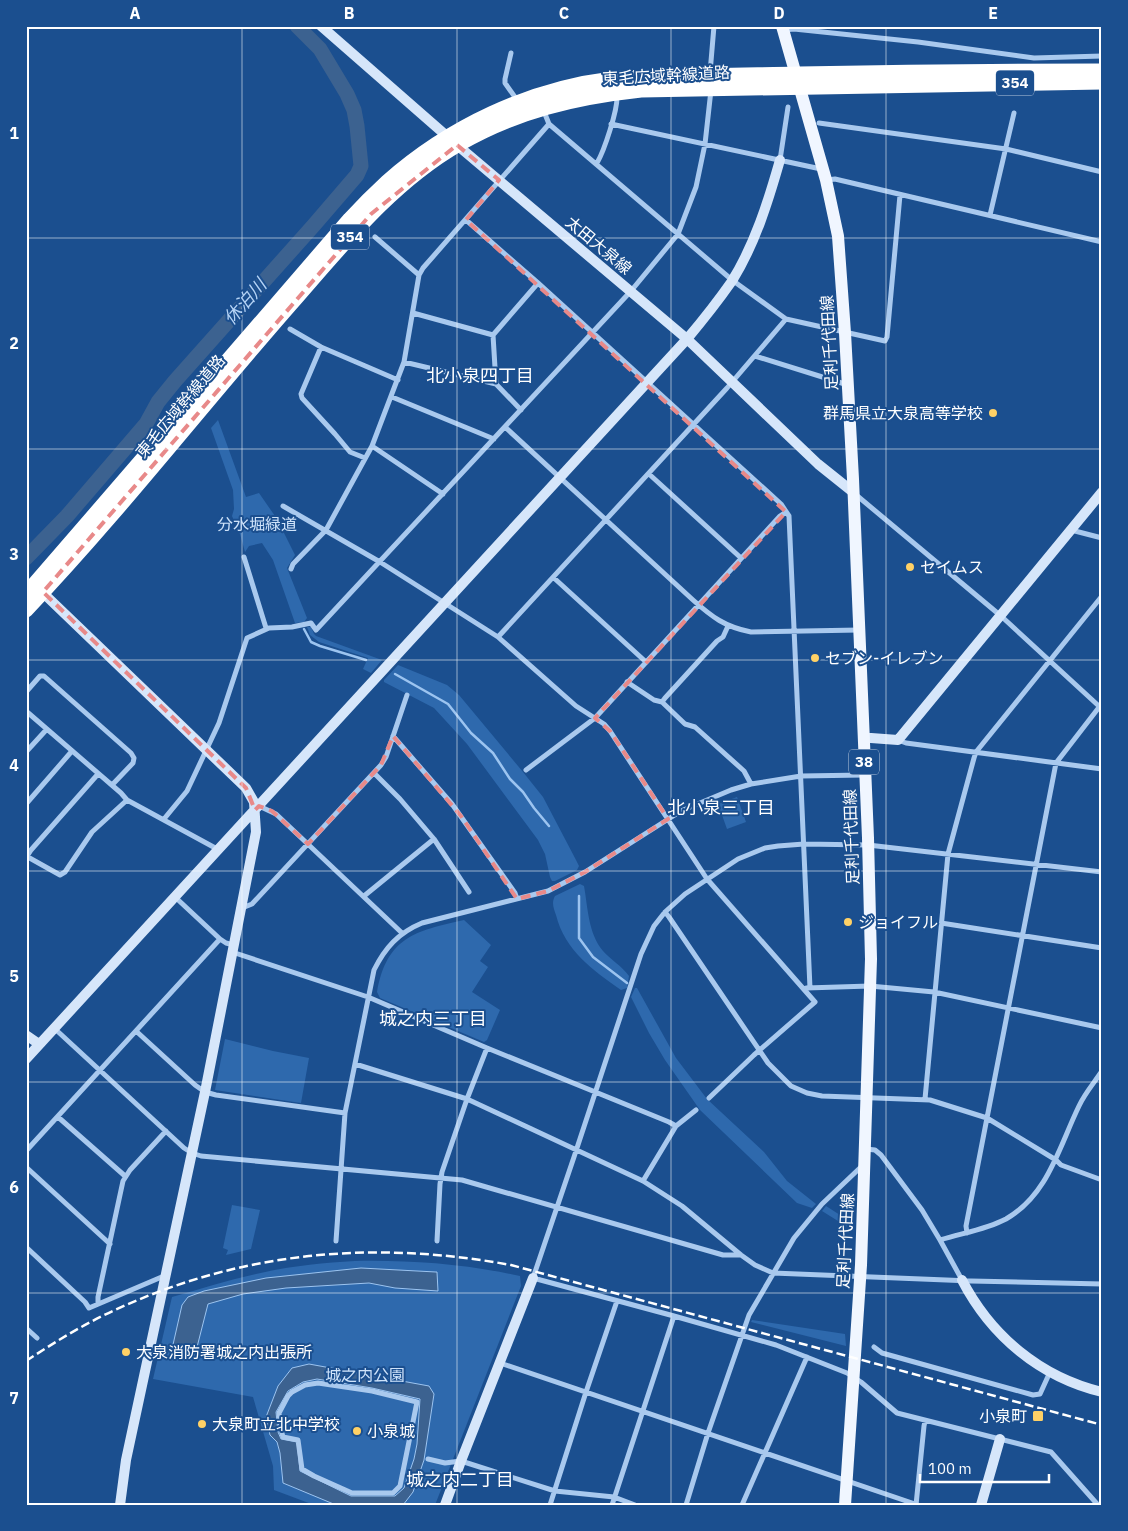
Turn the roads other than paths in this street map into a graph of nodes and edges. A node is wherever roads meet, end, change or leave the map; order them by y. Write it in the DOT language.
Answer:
graph roads {
  1 [pos="321,26"];
  2 [pos="714,26"];
  3 [pos="783,28"];
  4 [pos="511,54"];
  5 [pos="1102,56"];
  6 [pos="1102,71"];
  7 [pos="798,81"];
  8 [pos="710,82"];
  9 [pos="1102,82"];
  10 [pos="617,93"];
  11 [pos="518,103"];
  12 [pos="788,107"];
  13 [pos="543,108"];
  14 [pos="1014,113"];
  15 [pos="819,123"];
  16 [pos="549,124"];
  17 [pos="611,124"];
  18 [pos="453,141"];
  19 [pos="705,144"];
  20 [pos="1006,149"];
  21 [pos="780,160"];
  22 [pos="597,163"];
  23 [pos="1102,172"];
  24 [pos="824,175"];
  25 [pos="500,180"];
  26 [pos="900,194"];
  27 [pos="990,216"];
  28 [pos="466,220"];
  29 [pos="678,234"];
  30 [pos="374,237"];
  31 [pos="1102,242"];
  32 [pos="419,275"];
  33 [pos="732,280"];
  34 [pos="538,283"];
  35 [pos="631,291"];
  36 [pos="413,313"];
  37 [pos="786,320"];
  38 [pos="290,329"];
  39 [pos="592,333"];
  40 [pos="845,333"];
  41 [pos="493,335"];
  42 [pos="687,339"];
  43 [pos="321,347"];
  44 [pos="755,356"];
  45 [pos="404,362"];
  46 [pos="398,380"];
  47 [pos="733,382"];
  48 [pos="648,383"];
  49 [pos="496,384"];
  50 [pos="848,385"];
  51 [pos="392,397"];
  52 [pos="521,410"];
  53 [pos="694,425"];
  54 [pos="506,427"];
  55 [pos="494,439"];
  56 [pos="372,446"];
  57 [pos="365,458"];
  58 [pos="649,474"];
  59 [pos="561,478"];
  60 [pos="853,492"];
  61 [pos="1102,492"];
  62 [pos="443,494"];
  63 [pos="283,506"];
  64 [pos="786,512"];
  65 [pos="606,520"];
  66 [pos="326,530"];
  67 [pos="1070,530"];
  68 [pos="1102,538"];
  69 [pos="244,557"];
  70 [pos="741,558"];
  71 [pos="380,562"];
  72 [pos="291,569"];
  73 [pos="554,578"];
  74 [pos="34,591"];
  75 [pos="1102,596"];
  76 [pos="445,604"];
  77 [pos="698,605"];
  78 [pos="26,610"];
  79 [pos="1001,616"];
  80 [pos="728,626"];
  81 [pos="266,628"];
  82 [pos="859,630"];
  83 [pos="795,631"];
  84 [pos="498,637"];
  85 [pos="1049,660"];
  86 [pos="646,662"];
  87 [pos="627,682"];
  88 [pos="26,692"];
  89 [pos="406,695"];
  90 [pos="662,702"];
  91 [pos="1101,708"];
  92 [pos="26,711"];
  93 [pos="595,718"];
  94 [pos="47,729"];
  95 [pos="393,736"];
  96 [pos="863,738"];
  97 [pos="898,740"];
  98 [pos="72,751"];
  99 [pos="206,751"];
  100 [pos="26,752"];
  101 [pos="976,752"];
  102 [pos="1056,763"];
  103 [pos="1102,769"];
  104 [pos="526,770"];
  105 [pos="374,773"];
  106 [pos="98,774"];
  107 [pos="865,775"];
  108 [pos="801,776"];
  109 [pos="751,784"];
  110 [pos="112,785"];
  111 [pos="127,800"];
  112 [pos="26,804"];
  113 [pos="257,808"];
  114 [pos="164,819"];
  115 [pos="668,819"];
  116 [pos="434,839"];
  117 [pos="308,844"];
  118 [pos="804,844"];
  119 [pos="868,845"];
  120 [pos="219,850"];
  121 [pos="948,854"];
  122 [pos="26,857"];
  123 [pos="1036,864"];
  124 [pos="1102,872"];
  125 [pos="707,879"];
  126 [pos="469,892"];
  127 [pos="364,896"];
  128 [pos="174,897"];
  129 [pos="517,899"];
  130 [pos="242,908"];
  131 [pos="665,912"];
  132 [pos="941,923"];
  133 [pos="402,933"];
  134 [pos="1023,935"];
  135 [pos="220,940"];
  136 [pos="1102,948"];
  137 [pos="233,949"];
  138 [pos="870,986"];
  139 [pos="803,988"];
  140 [pos="810,988"];
  141 [pos="934,992"];
  142 [pos="368,997"];
  143 [pos="1009,1009"];
  144 [pos="54,1028"];
  145 [pos="1102,1028"];
  146 [pos="136,1031"];
  147 [pos="26,1035"];
  148 [pos="39,1044"];
  149 [pos="488,1048"];
  150 [pos="760,1051"];
  151 [pos="26,1058"];
  152 [pos="355,1064"];
  153 [pos="101,1071"];
  154 [pos="1102,1071"];
  155 [pos="205,1092"];
  156 [pos="596,1092"];
  157 [pos="710,1098"];
  158 [pos="866,1098"];
  159 [pos="925,1099"];
  160 [pos="467,1100"];
  161 [pos="696,1110"];
  162 [pos="345,1112"];
  163 [pos="58,1117"];
  164 [pos="988,1118"];
  165 [pos="676,1126"];
  166 [pos="166,1131"];
  167 [pos="866,1149"];
  168 [pos="577,1150"];
  169 [pos="26,1151"];
  170 [pos="192,1153"];
  171 [pos="1056,1160"];
  172 [pos="865,1166"];
  173 [pos="26,1167"];
  174 [pos="340,1169"];
  175 [pos="125,1176"];
  176 [pos="441,1178"];
  177 [pos="1102,1180"];
  178 [pos="643,1181"];
  179 [pos="557,1208"];
  180 [pos="967,1233"];
  181 [pos="940,1240"];
  182 [pos="336,1241"];
  183 [pos="437,1241"];
  184 [pos="110,1244"];
  185 [pos="26,1247"];
  186 [pos="741,1255"];
  187 [pos="774,1273"];
  188 [pos="166,1275"];
  189 [pos="860,1276"];
  190 [pos="532,1278"];
  191 [pos="962,1280"];
  192 [pos="1102,1284"];
  193 [pos="617,1301"];
  194 [pos="98,1303"];
  195 [pos="674,1316"];
  196 [pos="26,1328"];
  197 [pos="742,1336"];
  198 [pos="37,1338"];
  199 [pos="874,1347"];
  200 [pos="807,1356"];
  201 [pos="500,1363"];
  202 [pos="1050,1372"];
  203 [pos="854,1377"];
  204 [pos="586,1392"];
  205 [pos="1102,1392"];
  206 [pos="642,1411"];
  207 [pos="925,1421"];
  208 [pos="708,1433"];
  209 [pos="1000,1440"];
  210 [pos="764,1452"];
  211 [pos="408,1454"];
  212 [pos="428,1459"];
  213 [pos="461,1461"];
  214 [pos="847,1480"];
  215 [pos="555,1491"];
  216 [pos="614,1497"];
  217 [pos="120,1505"];
  218 [pos="445,1505"];
  219 [pos="550,1505"];
  220 [pos="612,1505"];
  221 [pos="634,1505"];
  222 [pos="686,1505"];
  223 [pos="742,1505"];
  224 [pos="845,1505"];
  225 [pos="917,1505"];
  226 [pos="981,1505"];
  227 [pos="1098,1505"];
  1 -- 18 [label="street, 太田大泉線"];
  2 -- 8 [label="street"];
  3 -- 5 [label="street"];
  3 -- 7 [label="main road, 足利千代田線 / 38"];
  4 -- 11 [label="street"];
  6 -- 7 [label="highway, 東毛広域幹線道路 / 354"];
  7 -- 8 [label="highway, 東毛広域幹線道路 / 354"];
  7 -- 9 [label="highway, 東毛広域幹線道路 / 354"];
  7 -- 24 [label="main road, 足利千代田線 / 38"];
  8 -- 10 [label="highway, 東毛広域幹線道路 / 354"];
  8 -- 11 [label="highway, 東毛広域幹線道路 / 354"];
  8 -- 19 [label="street"];
  10 -- 13 [label="highway, 東毛広域幹線道路 / 354"];
  10 -- 17 [label="street"];
  11 -- 18 [label="highway, 東毛広域幹線道路 / 354"];
  12 -- 21 [label="street"];
  13 -- 16 [label="street"];
  13 -- 18 [label="highway, 東毛広域幹線道路 / 354"];
  14 -- 20 [label="street"];
  15 -- 20 [label="street"];
  16 -- 22 [label="street"];
  16 -- 25 [label="street"];
  17 -- 19 [label="street"];
  17 -- 22 [label="street"];
  18 -- 25 [label="street, 太田大泉線"];
  18 -- 74 [label="highway, 東毛広域幹線道路 / 354"];
  19 -- 21 [label="street"];
  19 -- 29 [label="street"];
  20 -- 23 [label="street"];
  20 -- 27 [label="street"];
  21 -- 24 [label="street"];
  21 -- 33 [label="street"];
  22 -- 29 [label="street"];
  24 -- 26 [label="street"];
  24 -- 40 [label="main road, 足利千代田線 / 38"];
  25 -- 28 [label="street"];
  25 -- 35 [label="street, 太田大泉線"];
  26 -- 27 [label="street"];
  26 -- 40 [label="street"];
  27 -- 31 [label="street"];
  28 -- 32 [label="street"];
  28 -- 34 [label="street"];
  29 -- 33 [label="street"];
  29 -- 35 [label="street"];
  30 -- 32 [label="street"];
  32 -- 36 [label="street"];
  33 -- 37 [label="street"];
  33 -- 42 [label="street"];
  34 -- 39 [label="street"];
  34 -- 41 [label="street"];
  35 -- 39 [label="street"];
  35 -- 42 [label="street, 太田大泉線"];
  36 -- 41 [label="street"];
  36 -- 45 [label="street"];
  37 -- 40 [label="street"];
  37 -- 44 [label="street"];
  38 -- 43 [label="street"];
  39 -- 48 [label="street"];
  39 -- 52 [label="street"];
  40 -- 50 [label="main road, 足利千代田線 / 38"];
  41 -- 49 [label="street"];
  42 -- 47 [label="street, 太田大泉線"];
  42 -- 48 [label="street"];
  43 -- 46 [label="street"];
  43 -- 57 [label="street"];
  44 -- 47 [label="street"];
  44 -- 50 [label="street"];
  45 -- 46 [label="street"];
  45 -- 49 [label="street"];
  46 -- 51 [label="street"];
  47 -- 53 [label="street"];
  47 -- 60 [label="street, 太田大泉線"];
  48 -- 53 [label="street"];
  48 -- 59 [label="street"];
  49 -- 52 [label="street"];
  50 -- 60 [label="main road, 足利千代田線 / 38"];
  51 -- 55 [label="street"];
  51 -- 56 [label="street"];
  52 -- 54 [label="street"];
  53 -- 58 [label="street"];
  53 -- 64 [label="street"];
  54 -- 55 [label="street"];
  54 -- 59 [label="street"];
  55 -- 62 [label="street"];
  56 -- 57 [label="street"];
  56 -- 62 [label="street"];
  57 -- 66 [label="street"];
  58 -- 65 [label="street"];
  58 -- 70 [label="street"];
  59 -- 65 [label="street"];
  59 -- 76 [label="street"];
  60 -- 79 [label="street"];
  60 -- 82 [label="main road, 足利千代田線 / 38"];
  61 -- 67 [label="street"];
  62 -- 71 [label="street"];
  63 -- 66 [label="street"];
  64 -- 70 [label="street"];
  64 -- 83 [label="street"];
  65 -- 73 [label="street"];
  65 -- 77 [label="street"];
  66 -- 71 [label="street"];
  66 -- 72 [label="street"];
  67 -- 68 [label="street"];
  67 -- 79 [label="street"];
  69 -- 81 [label="street"];
  70 -- 77 [label="street"];
  71 -- 76 [label="street"];
  71 -- 81 [label="street"];
  73 -- 84 [label="street"];
  73 -- 86 [label="street"];
  74 -- 78 [label="highway, 東毛広域幹線道路 / 354"];
  74 -- 99 [label="street"];
  75 -- 85 [label="street"];
  76 -- 84 [label="street"];
  76 -- 113 [label="street"];
  77 -- 80 [label="street"];
  77 -- 86 [label="street"];
  79 -- 85 [label="street"];
  79 -- 97 [label="street"];
  80 -- 83 [label="street"];
  80 -- 90 [label="street"];
  81 -- 99 [label="street"];
  82 -- 83 [label="street"];
  82 -- 96 [label="main road, 足利千代田線 / 38"];
  83 -- 108 [label="street"];
  84 -- 93 [label="street"];
  85 -- 91 [label="street"];
  85 -- 101 [label="street"];
  86 -- 87 [label="street"];
  87 -- 90 [label="street"];
  87 -- 93 [label="street"];
  88 -- 110 [label="street"];
  89 -- 95 [label="street"];
  90 -- 109 [label="street"];
  91 -- 102 [label="street"];
  92 -- 94 [label="street"];
  93 -- 104 [label="street"];
  93 -- 115 [label="street"];
  94 -- 98 [label="street"];
  94 -- 100 [label="street"];
  95 -- 105 [label="street"];
  95 -- 129 [label="street"];
  96 -- 97 [label="street"];
  96 -- 107 [label="main road, 足利千代田線 / 38"];
  97 -- 101 [label="street"];
  98 -- 106 [label="street"];
  98 -- 112 [label="street"];
  99 -- 113 [label="street"];
  99 -- 114 [label="street"];
  101 -- 102 [label="street"];
  101 -- 121 [label="street"];
  102 -- 103 [label="street"];
  102 -- 123 [label="street"];
  105 -- 116 [label="street"];
  105 -- 117 [label="street"];
  106 -- 110 [label="street"];
  106 -- 122 [label="street"];
  107 -- 108 [label="street"];
  107 -- 119 [label="main road, 足利千代田線 / 38"];
  108 -- 109 [label="street"];
  108 -- 118 [label="street"];
  109 -- 115 [label="street"];
  110 -- 111 [label="street"];
  111 -- 114 [label="street"];
  111 -- 122 [label="street"];
  113 -- 117 [label="street"];
  113 -- 120 [label="street"];
  113 -- 130 [label="street"];
  114 -- 120 [label="street"];
  115 -- 125 [label="street"];
  115 -- 129 [label="street"];
  116 -- 126 [label="street"];
  116 -- 127 [label="street"];
  117 -- 127 [label="street"];
  117 -- 130 [label="street"];
  118 -- 119 [label="street"];
  118 -- 125 [label="street"];
  118 -- 140 [label="street"];
  119 -- 121 [label="street"];
  119 -- 138 [label="main road, 足利千代田線 / 38"];
  120 -- 128 [label="street"];
  121 -- 123 [label="street"];
  121 -- 132 [label="street"];
  123 -- 124 [label="street"];
  123 -- 134 [label="street"];
  125 -- 131 [label="street"];
  125 -- 139 [label="street"];
  127 -- 133 [label="street"];
  128 -- 135 [label="street"];
  128 -- 144 [label="street"];
  129 -- 133 [label="street"];
  130 -- 137 [label="street"];
  131 -- 150 [label="street"];
  131 -- 156 [label="street"];
  132 -- 134 [label="street"];
  132 -- 141 [label="street"];
  133 -- 142 [label="street"];
  134 -- 136 [label="street"];
  134 -- 143 [label="street"];
  135 -- 137 [label="street"];
  135 -- 146 [label="street"];
  137 -- 142 [label="street"];
  137 -- 155 [label="street"];
  138 -- 140 [label="street"];
  138 -- 141 [label="street"];
  138 -- 158 [label="main road, 足利千代田線 / 38"];
  139 -- 140 [label="street"];
  139 -- 150 [label="street"];
  141 -- 143 [label="street"];
  141 -- 159 [label="street"];
  142 -- 149 [label="street"];
  142 -- 152 [label="street"];
  143 -- 145 [label="street"];
  143 -- 164 [label="street"];
  144 -- 148 [label="street"];
  144 -- 153 [label="street"];
  146 -- 153 [label="street"];
  146 -- 155 [label="street"];
  147 -- 148 [label="street"];
  148 -- 151 [label="street"];
  149 -- 156 [label="street"];
  149 -- 160 [label="street"];
  150 -- 157 [label="street"];
  150 -- 158 [label="street"];
  152 -- 160 [label="street"];
  152 -- 162 [label="street"];
  153 -- 163 [label="street"];
  153 -- 166 [label="street"];
  154 -- 171 [label="street"];
  155 -- 162 [label="street"];
  155 -- 170 [label="street"];
  156 -- 165 [label="street"];
  156 -- 168 [label="street"];
  158 -- 159 [label="street"];
  158 -- 167 [label="main road, 足利千代田線 / 38"];
  159 -- 164 [label="street"];
  160 -- 168 [label="street"];
  160 -- 176 [label="street"];
  161 -- 165 [label="street"];
  162 -- 174 [label="street"];
  163 -- 169 [label="street"];
  163 -- 175 [label="street"];
  164 -- 171 [label="street"];
  164 -- 180 [label="street"];
  165 -- 178 [label="street"];
  166 -- 170 [label="street"];
  166 -- 175 [label="street"];
  167 -- 172 [label="main road, 足利千代田線 / 38"];
  167 -- 181 [label="street"];
  168 -- 178 [label="street"];
  168 -- 179 [label="street"];
  170 -- 174 [label="street"];
  170 -- 188 [label="street"];
  171 -- 177 [label="street"];
  171 -- 180 [label="street"];
  172 -- 187 [label="street"];
  172 -- 189 [label="main road, 足利千代田線 / 38"];
  173 -- 184 [label="street"];
  174 -- 176 [label="street"];
  174 -- 182 [label="street"];
  175 -- 184 [label="street"];
  176 -- 179 [label="street"];
  176 -- 183 [label="street"];
  178 -- 186 [label="street"];
  179 -- 186 [label="street"];
  179 -- 190 [label="street"];
  180 -- 181 [label="street"];
  181 -- 191 [label="street"];
  184 -- 194 [label="street"];
  185 -- 194 [label="street"];
  186 -- 187 [label="street"];
  187 -- 189 [label="street"];
  187 -- 197 [label="street"];
  188 -- 194 [label="street"];
  188 -- 217 [label="street"];
  189 -- 191 [label="street"];
  189 -- 203 [label="main road, 足利千代田線 / 38"];
  190 -- 193 [label="street"];
  190 -- 201 [label="street"];
  191 -- 192 [label="street"];
  191 -- 202 [label="street"];
  193 -- 195 [label="street"];
  193 -- 204 [label="street"];
  195 -- 197 [label="street"];
  195 -- 206 [label="street"];
  196 -- 198 [label="street"];
  197 -- 200 [label="street"];
  197 -- 208 [label="street"];
  199 -- 202 [label="street"];
  200 -- 203 [label="street"];
  200 -- 210 [label="street"];
  201 -- 204 [label="street"];
  201 -- 213 [label="street"];
  202 -- 205 [label="street"];
  203 -- 207 [label="street"];
  203 -- 214 [label="main road, 足利千代田線 / 38"];
  204 -- 206 [label="street"];
  204 -- 215 [label="street"];
  206 -- 208 [label="street"];
  206 -- 216 [label="street"];
  207 -- 209 [label="street"];
  207 -- 225 [label="street"];
  208 -- 210 [label="street"];
  208 -- 222 [label="street"];
  209 -- 226 [label="street"];
  209 -- 227 [label="street"];
  210 -- 214 [label="street"];
  210 -- 223 [label="street"];
  211 -- 211 [label="street"];
  212 -- 213 [label="street"];
  213 -- 215 [label="street"];
  213 -- 218 [label="street"];
  214 -- 224 [label="main road, 足利千代田線 / 38"];
  214 -- 225 [label="street"];
  215 -- 216 [label="street"];
  215 -- 219 [label="street"];
  216 -- 220 [label="street"];
  216 -- 221 [label="street"];
}
